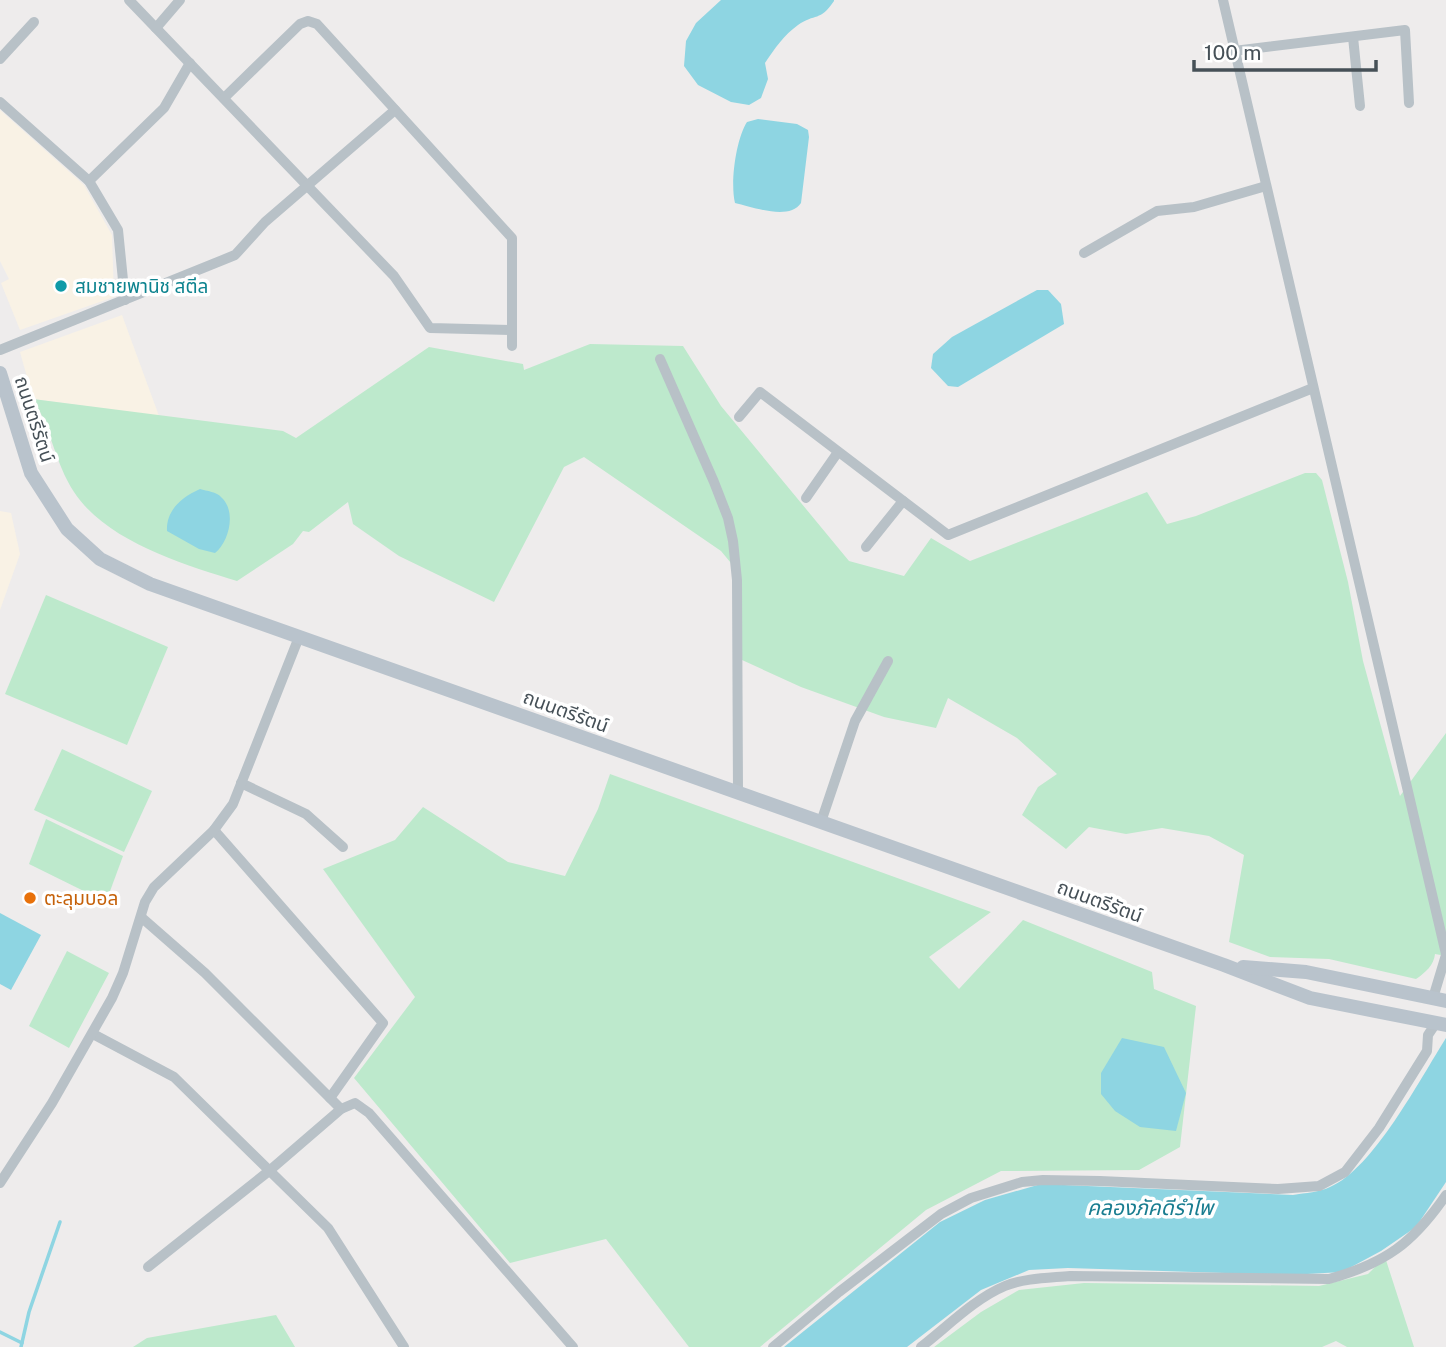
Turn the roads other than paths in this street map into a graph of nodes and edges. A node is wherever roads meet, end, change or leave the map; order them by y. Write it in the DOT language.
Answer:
graph roads {
  1 [pos="129,0"];
  2 [pos="180,0"];
  3 [pos="1223,0"];
  4 [pos="34,22"];
  5 [pos="156,28"];
  6 [pos="1353,37"];
  7 [pos="1234,51"];
  8 [pos="0,59"];
  9 [pos="190,63"];
  10 [pos="223,98"];
  11 [pos="0,102"];
  12 [pos="1409,103"];
  13 [pos="1360,106"];
  14 [pos="395,110"];
  15 [pos="89,181"];
  16 [pos="308,186"];
  17 [pos="1266,186"];
  18 [pos="1084,253"];
  19 [pos="125,300"];
  20 [pos="512,330"];
  21 [pos="512,346"];
  22 [pos="0,350"];
  23 [pos="660,359"];
  24 [pos="0,373"];
  25 [pos="1313,388"];
  26 [pos="739,417"];
  27 [pos="838,452"];
  28 [pos="806,498"];
  29 [pos="903,501"];
  30 [pos="866,547"];
  31 [pos="299,637"];
  32 [pos="888,661"];
  33 [pos="241,783"];
  34 [pos="738,793"];
  35 [pos="821,822"];
  36 [pos="214,830"];
  37 [pos="343,847"];
  38 [pos="141,916"];
  39 [pos="1446,955"];
  40 [pos="1224,965"];
  41 [pos="1439,999"];
  42 [pos="1441,1024"];
  43 [pos="93,1034"];
  44 [pos="330,1098"];
  45 [pos="341,1109"];
  46 [pos="269,1171"];
  47 [pos="0,1183"];
  48 [pos="1446,1195"];
  49 [pos="148,1267"];
  50 [pos="404,1347"];
  51 [pos="573,1347"];
  52 [pos="773,1347"];
  53 [pos="921,1347"];
  1 -- 5 [label="street"];
  2 -- 5 [label="street"];
  3 -- 7 [label="street"];
  4 -- 8 [label="street"];
  5 -- 9 [label="street"];
  6 -- 7 [label="street"];
  6 -- 12 [label="street"];
  6 -- 13 [label="street"];
  7 -- 17 [label="street"];
  9 -- 10 [label="street"];
  9 -- 15 [label="street"];
  10 -- 14 [label="street"];
  10 -- 16 [label="street"];
  11 -- 15 [label="street"];
  14 -- 16 [label="street"];
  14 -- 20 [label="street"];
  15 -- 19 [label="street"];
  16 -- 19 [label="street"];
  16 -- 20 [label="street"];
  17 -- 18 [label="street"];
  17 -- 25 [label="street"];
  19 -- 22 [label="street"];
  20 -- 21 [label="street"];
  23 -- 34 [label="street"];
  24 -- 31 [label="main road, ถนนตรีรัตน์"];
  25 -- 29 [label="street"];
  25 -- 39 [label="street"];
  26 -- 27 [label="street"];
  27 -- 28 [label="street"];
  27 -- 29 [label="street"];
  29 -- 30 [label="street"];
  31 -- 33 [label="street"];
  31 -- 34 [label="main road, ถนนตรีรัตน์"];
  32 -- 35 [label="street"];
  33 -- 36 [label="street"];
  33 -- 37 [label="street"];
  34 -- 35 [label="main road, ถนนตรีรัตน์"];
  35 -- 40 [label="main road, ถนนตรีรัตน์"];
  36 -- 38 [label="street"];
  36 -- 44 [label="street"];
  38 -- 43 [label="street"];
  38 -- 44 [label="street"];
  39 -- 41 [label="street"];
  40 -- 41 [label="main road, ถนนตรีรัตน์"];
  40 -- 42 [label="main road, ถนนตรีรัตน์"];
  42 -- 52 [label="street"];
  43 -- 46 [label="street"];
  43 -- 47 [label="street"];
  44 -- 45 [label="street"];
  45 -- 46 [label="street"];
  45 -- 51 [label="street"];
  46 -- 49 [label="street"];
  46 -- 50 [label="street"];
  48 -- 53 [label="street"];
}
